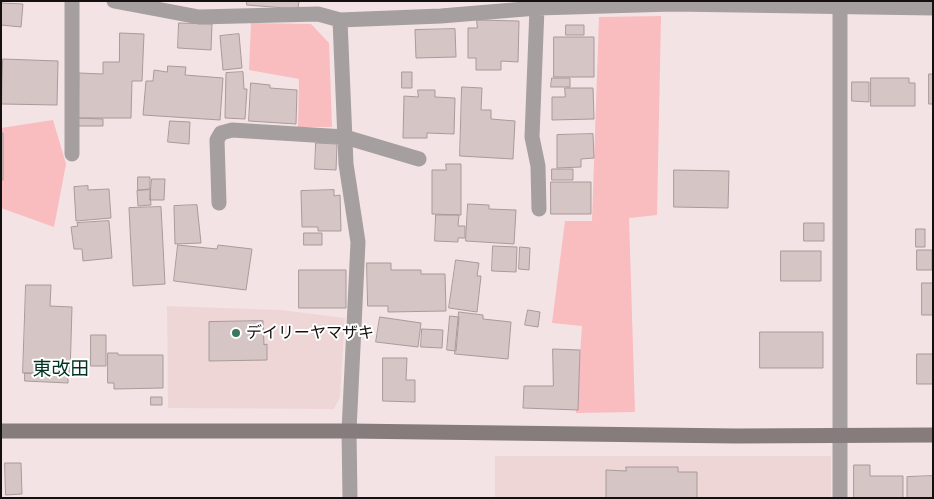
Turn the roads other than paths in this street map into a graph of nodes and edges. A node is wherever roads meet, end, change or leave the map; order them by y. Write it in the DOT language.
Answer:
graph roads {
  1 [pos="72,1"];
  2 [pos="114,1"];
  3 [pos="840,5"];
  4 [pos="318,8"];
  5 [pos="537,8"];
  6 [pos="933,8"];
  7 [pos="340,20"];
  8 [pos="345,138"];
  9 [pos="72,154"];
  10 [pos="419,159"];
  11 [pos="219,203"];
  12 [pos="539,209"];
  13 [pos="1,431"];
  14 [pos="349,431"];
  15 [pos="841,434"];
  16 [pos="933,435"];
  17 [pos="350,498"];
  18 [pos="840,498"];
  1 -- 9 [label="street"];
  2 -- 4 [label="street"];
  3 -- 5 [label="street"];
  3 -- 6 [label="street"];
  3 -- 15 [label="street"];
  4 -- 7 [label="street"];
  5 -- 7 [label="street"];
  5 -- 12 [label="street"];
  7 -- 8 [label="street"];
  8 -- 10 [label="street"];
  8 -- 11 [label="street"];
  8 -- 14 [label="street"];
  13 -- 14 [label="street"];
  14 -- 15 [label="street"];
  14 -- 17 [label="street"];
  15 -- 16 [label="street"];
  15 -- 18 [label="street"];
}
